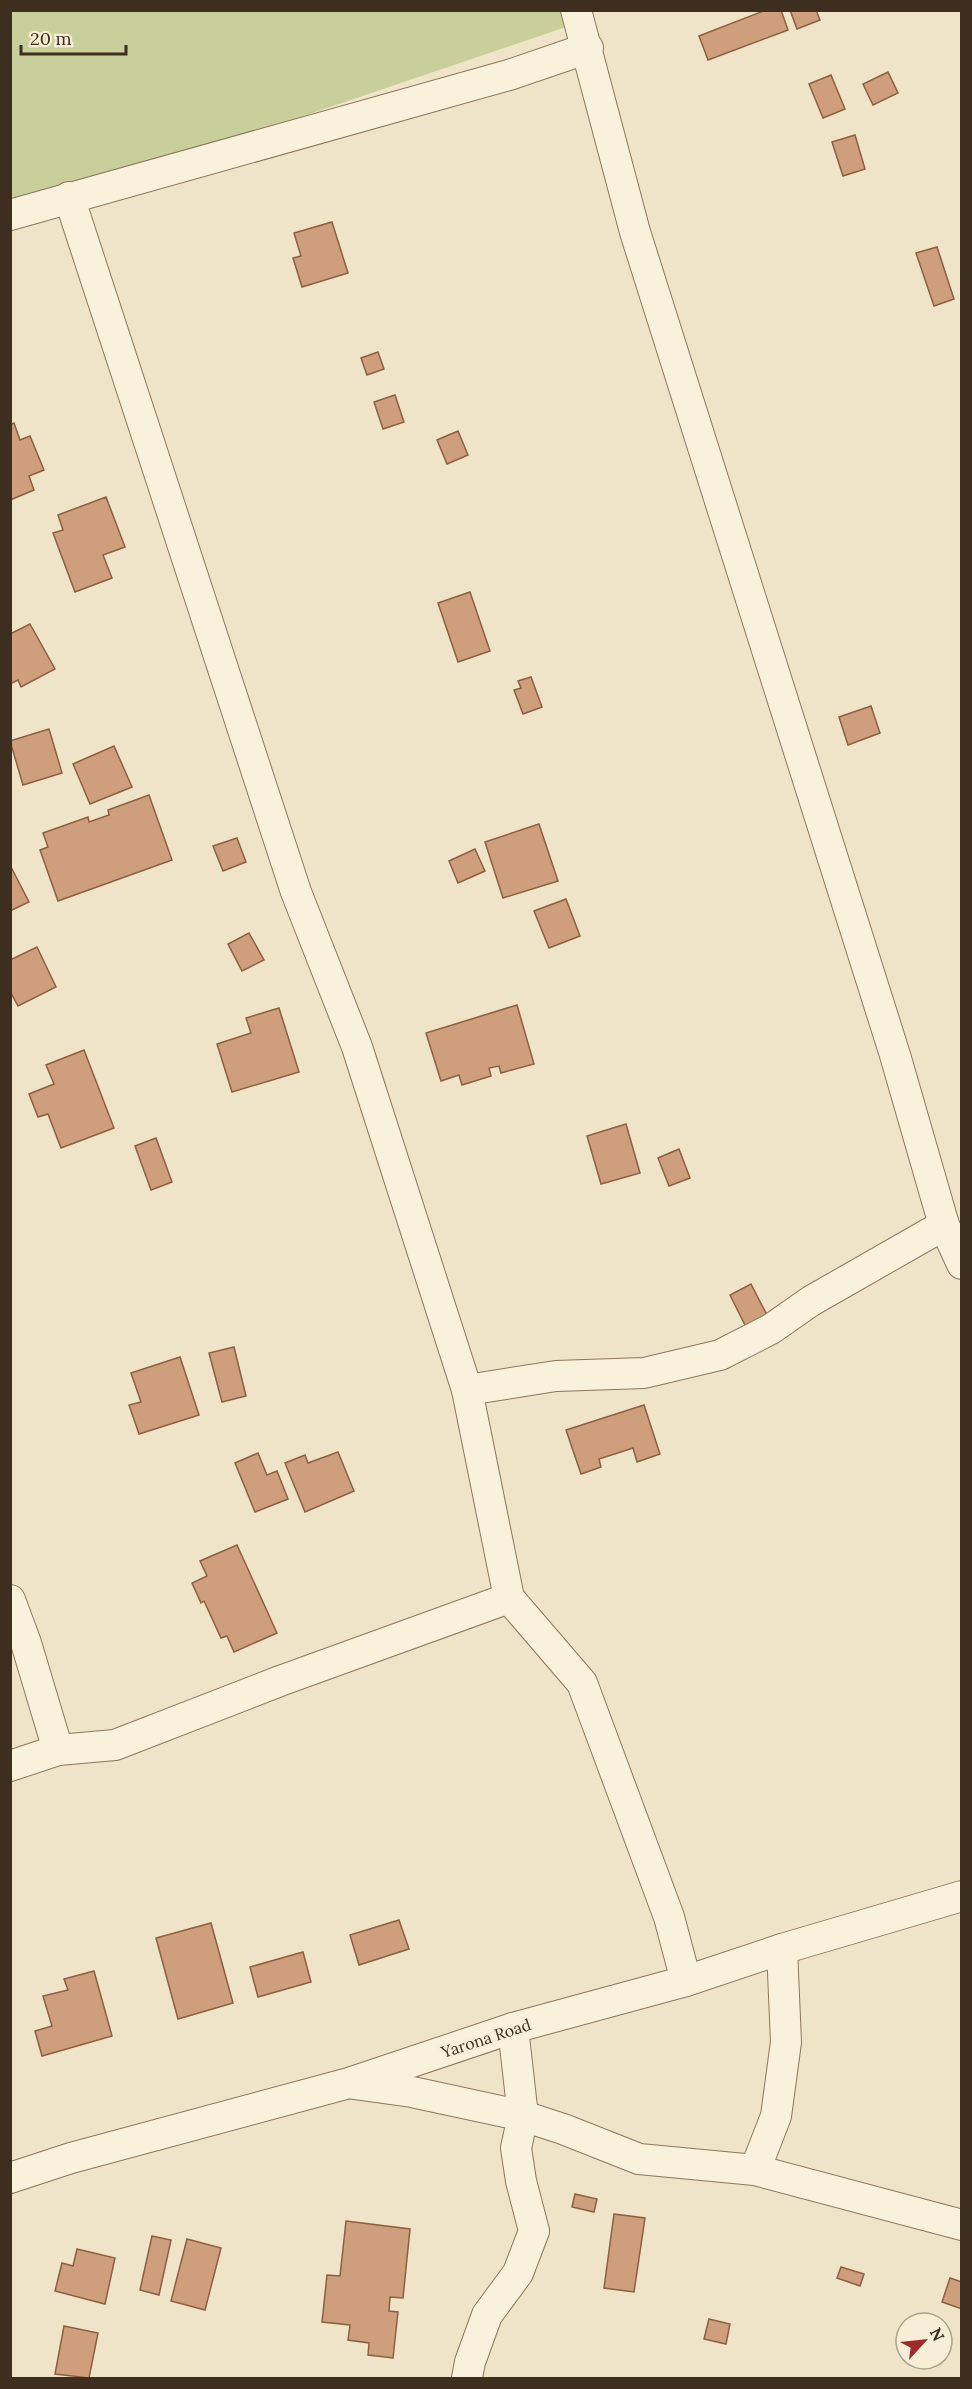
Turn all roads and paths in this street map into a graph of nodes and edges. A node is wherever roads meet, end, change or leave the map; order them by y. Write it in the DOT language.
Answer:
graph roads {
  1 [pos="576,10"];
  2 [pos="588,48"];
  3 [pos="69,197"];
  4 [pos="10,215"];
  5 [pos="944,1225"];
  6 [pos="962,1264"];
  7 [pos="467,1390"];
  8 [pos="509,1598"];
  9 [pos="10,1600"];
  10 [pos="57,1750"];
  11 [pos="10,1766"];
  12 [pos="962,1896"];
  13 [pos="782,1949"];
  14 [pos="686,1981"];
  15 [pos="513,2028"];
  16 [pos="349,2083"];
  17 [pos="523,2116"];
  18 [pos="754,2170"];
  19 [pos="10,2178"];
  20 [pos="962,2225"];
  21 [pos="467,2379"];
  1 -- 2 [label="street"];
  2 -- 3 [label="street"];
  2 -- 5 [label="street"];
  3 -- 4 [label="street"];
  3 -- 7 [label="street"];
  5 -- 6 [label="street"];
  5 -- 7 [label="street"];
  7 -- 8 [label="street"];
  8 -- 10 [label="street"];
  8 -- 14 [label="street"];
  9 -- 10 [label="street"];
  10 -- 11 [label="street"];
  12 -- 13 [label="street, Yarona Road"];
  13 -- 14 [label="street, Yarona Road"];
  13 -- 18 [label="street"];
  14 -- 15 [label="street, Yarona Road"];
  15 -- 16 [label="street, Yarona Road"];
  15 -- 17 [label="street"];
  16 -- 17 [label="street"];
  16 -- 19 [label="street, Yarona Road"];
  17 -- 18 [label="street"];
  17 -- 21 [label="street"];
  18 -- 20 [label="street"];
}
